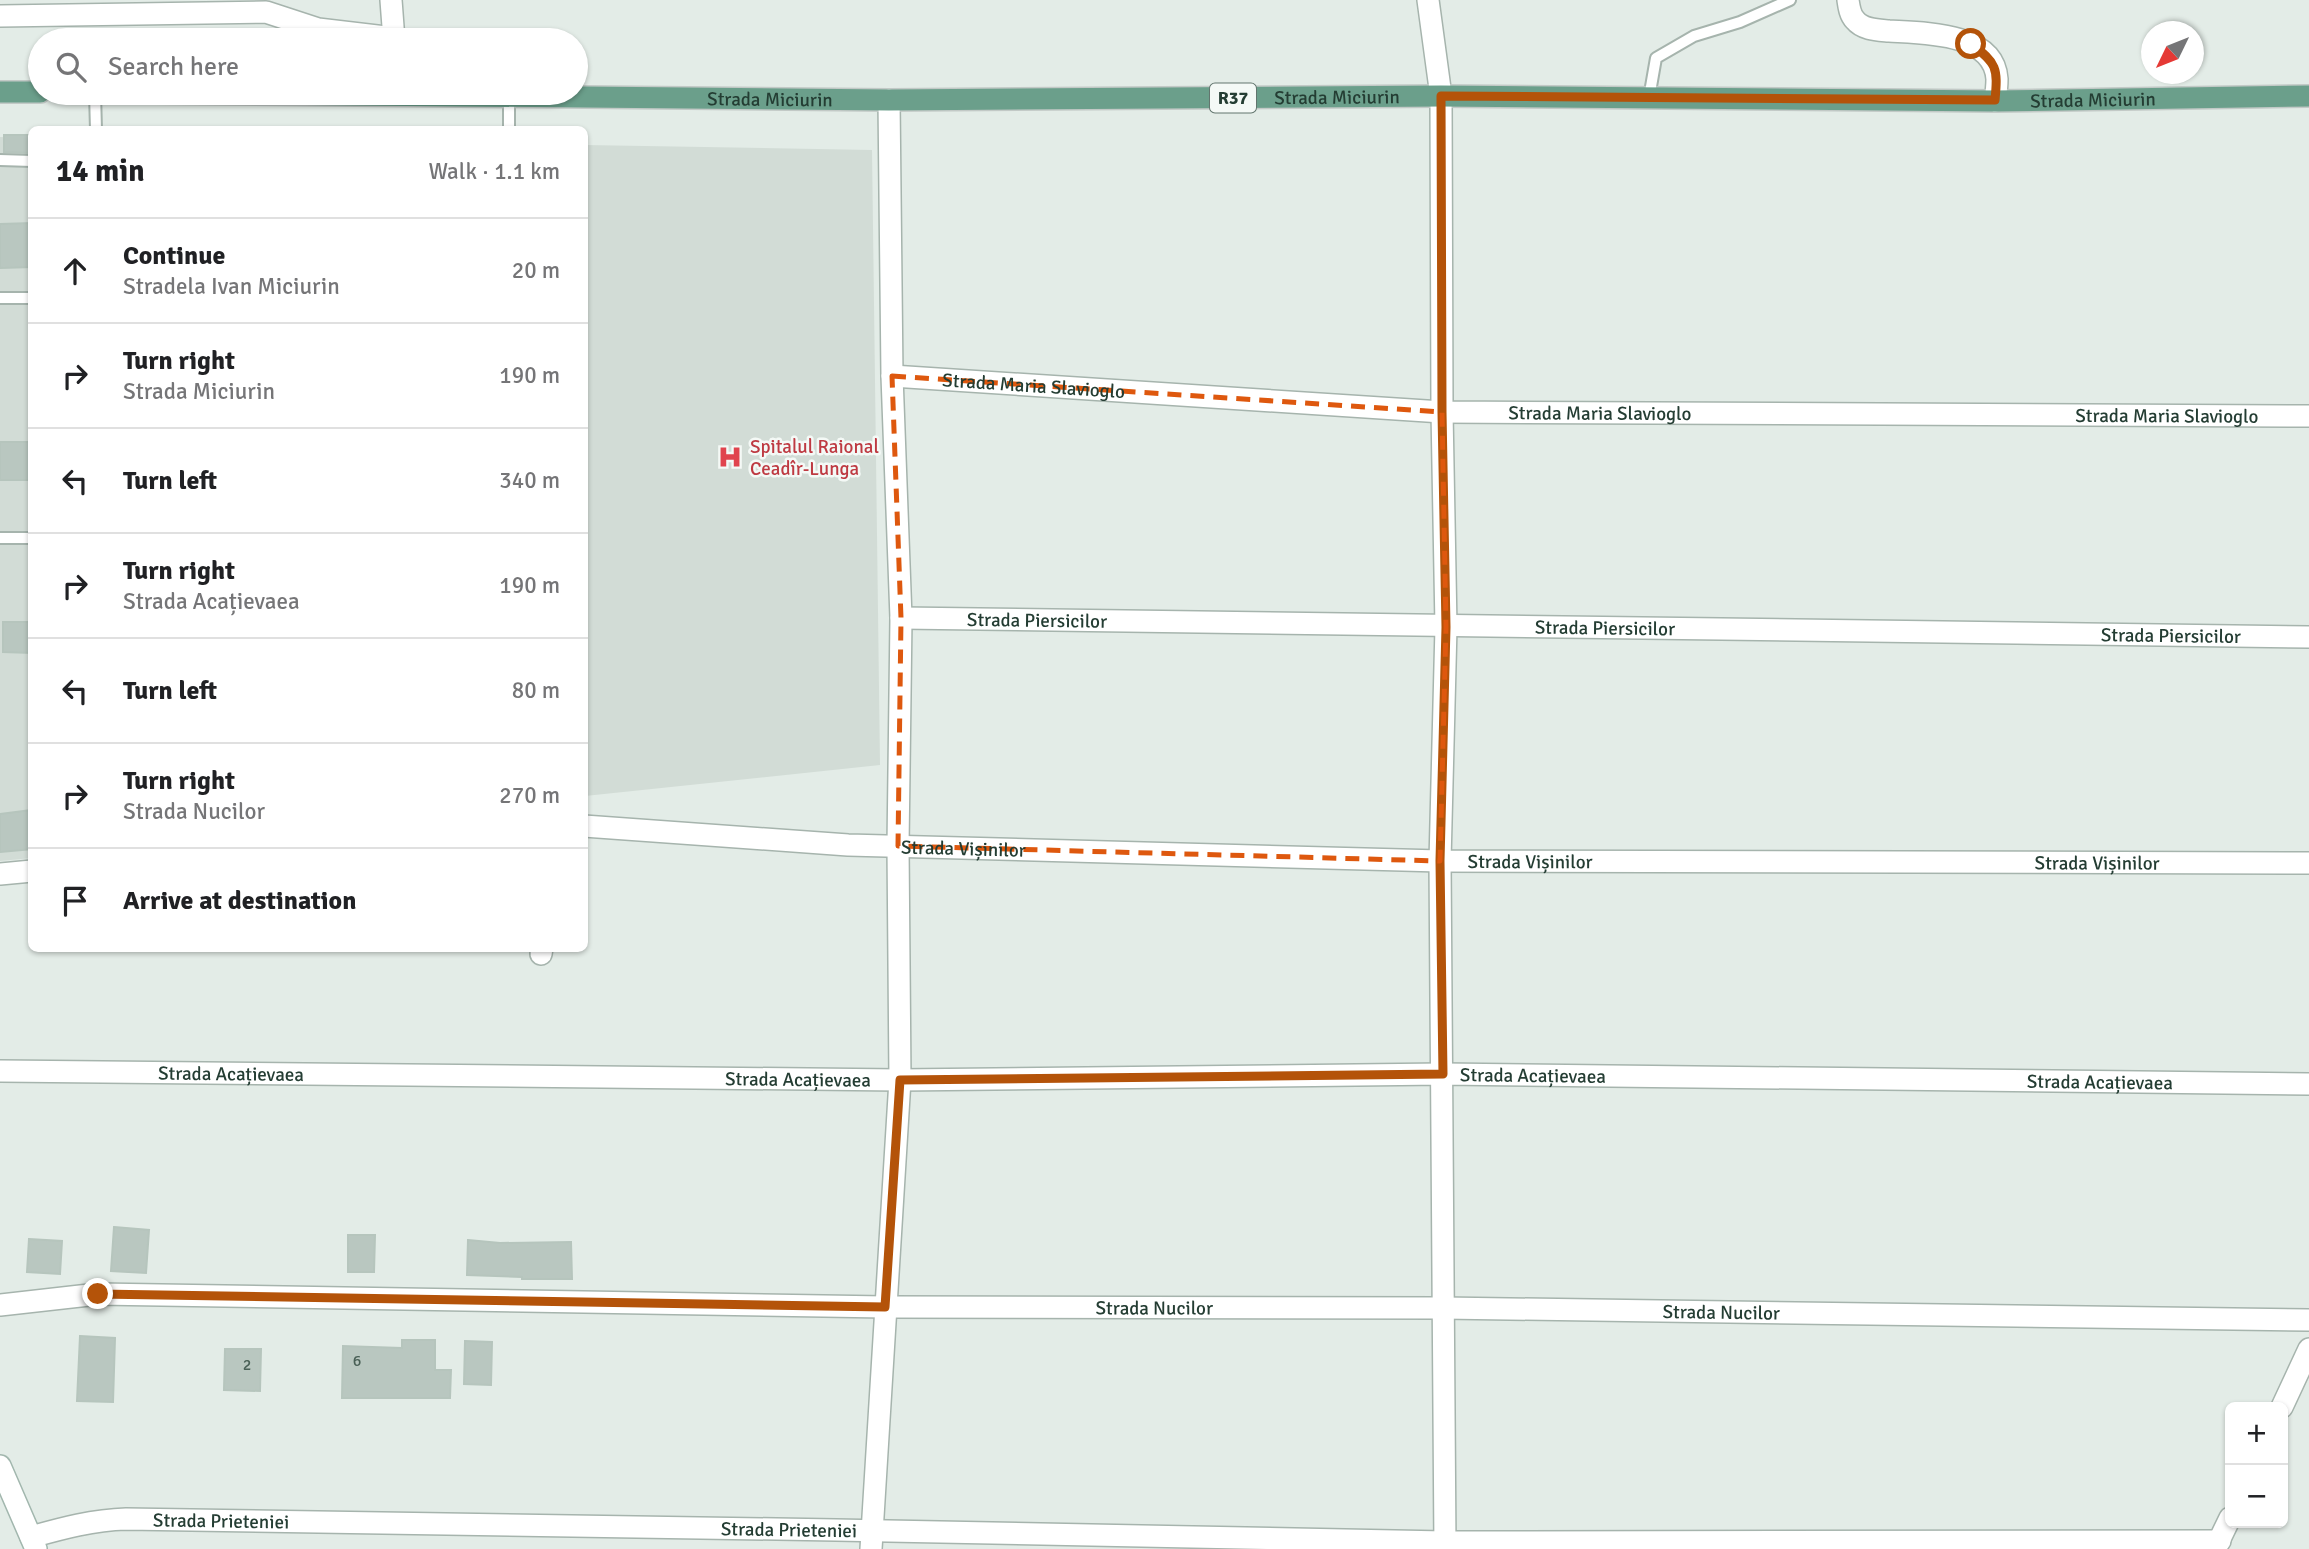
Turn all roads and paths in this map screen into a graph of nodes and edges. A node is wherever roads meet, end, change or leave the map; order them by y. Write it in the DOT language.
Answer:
graph roads {
  1 [pos="391,0"];
  2 [pos="1428,0"];
  3 [pos="1790,0"];
  4 [pos="1848,0"];
  5 [pos="0,16"];
  6 [pos="315,28"];
  7 [pos="393,28"];
  8 [pos="0,92"];
  9 [pos="28,92"];
  10 [pos="1441,96"];
  11 [pos="2309,96"];
  12 [pos="588,97"];
  13 [pos="1650,98"];
  14 [pos="889,100"];
  15 [pos="1995,100"];
  16 [pos="95,105"];
  17 [pos="509,105"];
  18 [pos="96,126"];
  19 [pos="509,126"];
  20 [pos="0,160"];
  21 [pos="28,161"];
  22 [pos="0,298"];
  23 [pos="28,298"];
  24 [pos="892,376"];
  25 [pos="1442,412"];
  26 [pos="2309,416"];
  27 [pos="0,538"];
  28 [pos="28,538"];
  29 [pos="901,618"];
  30 [pos="1446,627"];
  31 [pos="2309,637"];
  32 [pos="588,826"];
  33 [pos="898,846"];
  34 [pos="1440,861"];
  35 [pos="2309,863"];
  36 [pos="28,871"];
  37 [pos="0,874"];
  38 [pos="0,1071"];
  39 [pos="1443,1074"];
  40 [pos="900,1080"];
  41 [pos="2309,1084"];
  42 [pos="0,1305"];
  43 [pos="885,1307"];
  44 [pos="1443,1308"];
  45 [pos="2309,1320"];
  46 [pos="2309,1349"];
  47 [pos="2284,1402"];
  48 [pos="0,1466"];
  49 [pos="2225,1528"];
  50 [pos="871,1541"];
  51 [pos="34,1543"];
  52 [pos="2217,1545"];
  53 [pos="1445,1546"];
  1 -- 7 [label="street"];
  2 -- 10 [label="street"];
  3 -- 13 [label="lane"];
  4 -- 15 [label="street"];
  5 -- 6 [label="street"];
  8 -- 9 [label="main road"];
  10 -- 13 [label="main road, Strada Miciurin / R37"];
  10 -- 14 [label="main road, Strada Miciurin / R37"];
  10 -- 25 [label="street"];
  11 -- 15 [label="main road, Strada Miciurin / R37"];
  12 -- 14 [label="main road, Strada Miciurin / R37"];
  13 -- 15 [label="main road, Strada Miciurin / R37"];
  14 -- 24 [label="street"];
  16 -- 18 [label="lane"];
  17 -- 19 [label="lane"];
  20 -- 21 [label="lane"];
  22 -- 23 [label="lane"];
  24 -- 25 [label="street, Strada Maria Slavioglo"];
  24 -- 29 [label="street"];
  25 -- 26 [label="street, Strada Maria Slavioglo"];
  25 -- 30 [label="street"];
  27 -- 28 [label="lane"];
  29 -- 30 [label="street, Strada Piersicilor"];
  29 -- 33 [label="street"];
  30 -- 31 [label="street, Strada Piersicilor"];
  30 -- 34 [label="street"];
  32 -- 33 [label="street, Strada Vișinilor"];
  33 -- 34 [label="street, Strada Vișinilor"];
  33 -- 40 [label="street"];
  34 -- 35 [label="street, Strada Vișinilor"];
  34 -- 39 [label="street"];
  36 -- 37 [label="street"];
  38 -- 40 [label="street, Strada Acațievaea"];
  39 -- 40 [label="street, Strada Acațievaea"];
  39 -- 41 [label="street, Strada Acațievaea"];
  39 -- 44 [label="street"];
  40 -- 43 [label="street"];
  42 -- 43 [label="street, Strada Nucilor"];
  43 -- 44 [label="street, Strada Nucilor"];
  43 -- 50 [label="street"];
  44 -- 45 [label="street, Strada Nucilor"];
  44 -- 53 [label="street"];
  46 -- 47 [label="street"];
  48 -- 51 [label="street"];
  49 -- 52 [label="street"];
  50 -- 51 [label="street, Strada Prieteniei"];
  50 -- 53 [label="street, Strada Prieteniei"];
  52 -- 53 [label="street, Strada Prieteniei"];
}
